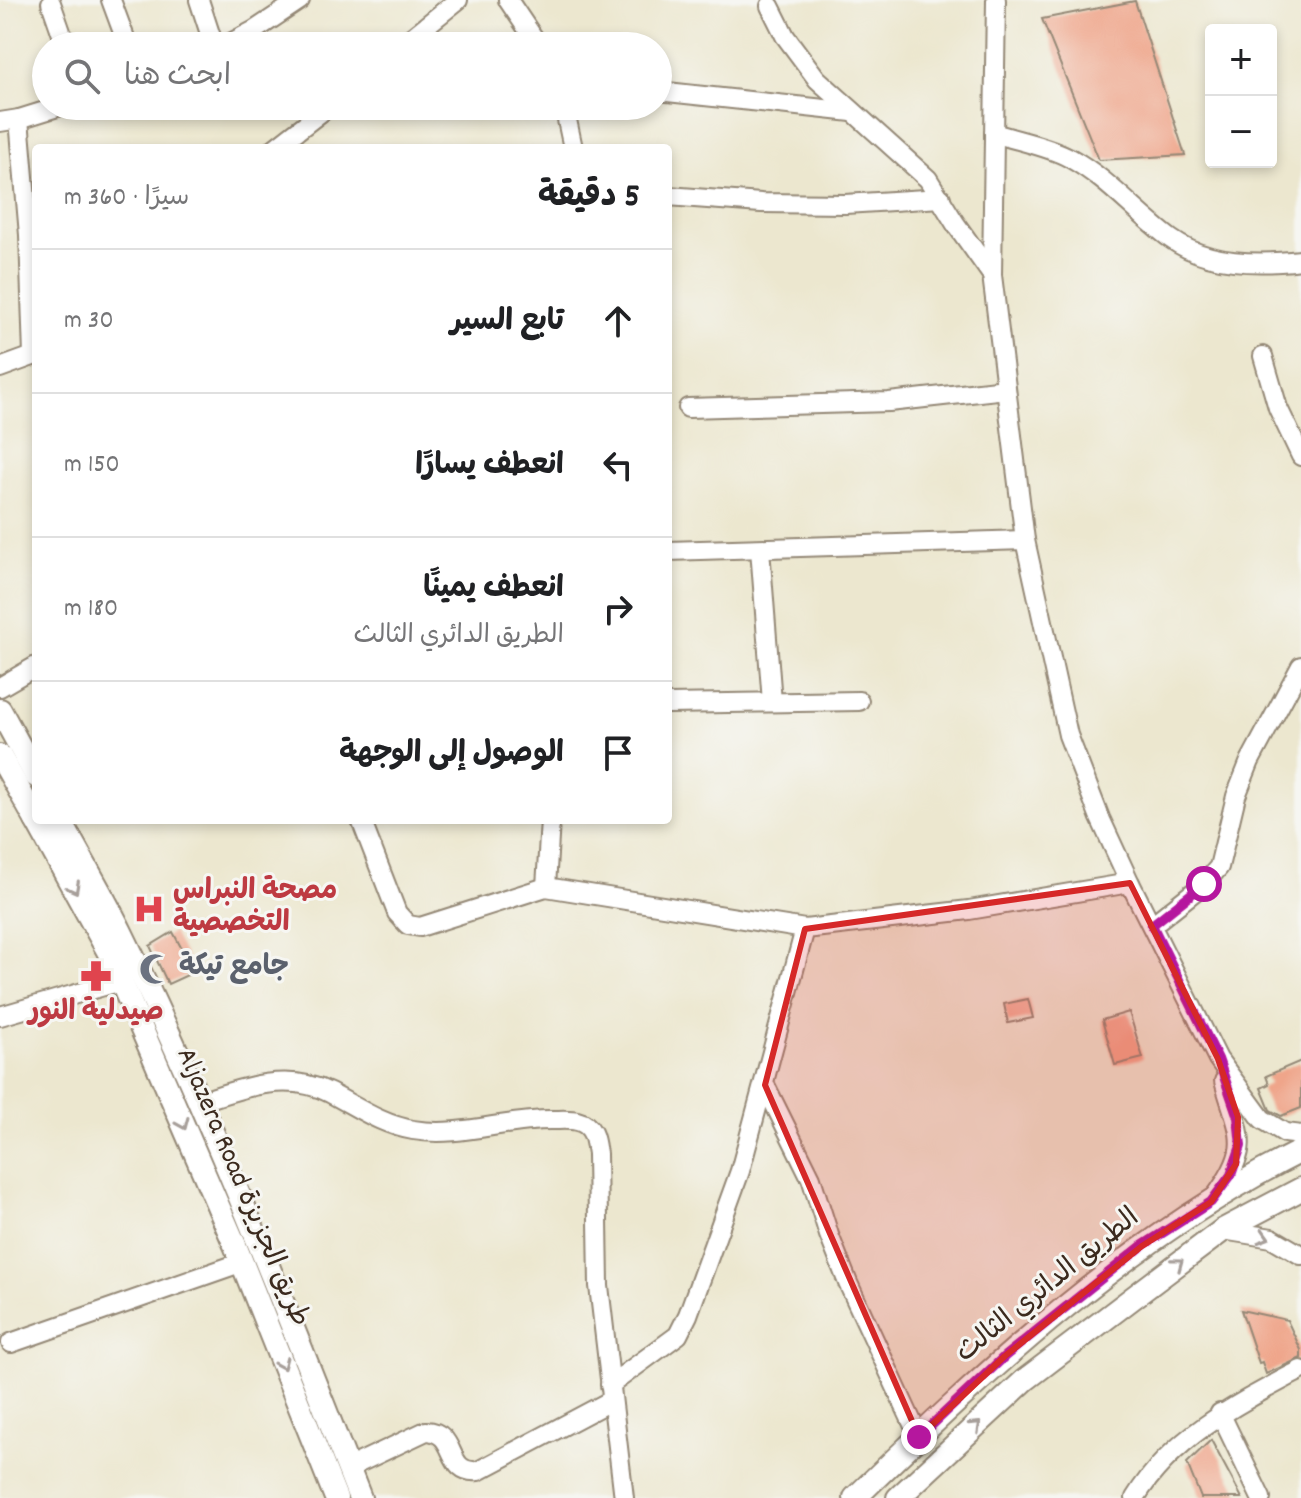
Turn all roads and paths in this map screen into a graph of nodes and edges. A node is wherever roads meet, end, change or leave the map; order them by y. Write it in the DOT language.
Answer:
graph roads {
  1 [pos="111,0"];
  2 [pos="199,0"];
  3 [pos="300,0"];
  4 [pos="458,0"];
  5 [pos="508,0"];
  6 [pos="996,0"];
  7 [pos="51,3"];
  8 [pos="770,6"];
  9 [pos="61,32"];
  10 [pos="123,32"];
  11 [pos="209,32"];
  12 [pos="251,32"];
  13 [pos="418,32"];
  14 [pos="530,32"];
  15 [pos="672,93"];
  16 [pos="852,112"];
  17 [pos="32,115"];
  18 [pos="19,119"];
  19 [pos="311,120"];
  20 [pos="567,120"];
  21 [pos="0,122"];
  22 [pos="994,133"];
  23 [pos="280,144"];
  24 [pos="572,144"];
  25 [pos="672,196"];
  26 [pos="941,198"];
  27 [pos="32,234"];
  28 [pos="1301,260"];
  29 [pos="992,275"];
  30 [pos="1263,356"];
  31 [pos="32,357"];
  32 [pos="0,368"];
  33 [pos="1006,389"];
  34 [pos="688,408"];
  35 [pos="1301,456"];
  36 [pos="1025,540"];
  37 [pos="760,549"];
  38 [pos="672,551"];
  39 [pos="1301,666"];
  40 [pos="32,668"];
  41 [pos="0,687"];
  42 [pos="859,701"];
  43 [pos="772,702"];
  44 [pos="672,704"];
  45 [pos="0,710"];
  46 [pos="0,756"];
  47 [pos="32,769"];
  48 [pos="32,813"];
  49 [pos="38,824"];
  50 [pos="62,824"];
  51 [pos="363,824"];
  52 [pos="550,824"];
  53 [pos="1130,883"];
  54 [pos="546,887"];
  55 [pos="1152,925"];
  56 [pos="805,929"];
  57 [pos="121,981"];
  58 [pos="0,1016"];
  59 [pos="1218,1059"];
  60 [pos="765,1085"];
  61 [pos="200,1102"];
  62 [pos="1301,1135"];
  63 [pos="1301,1151"];
  64 [pos="1301,1189"];
  65 [pos="1211,1202"];
  66 [pos="1223,1230"];
  67 [pos="1301,1255"];
  68 [pos="240,1263"];
  69 [pos="11,1343"];
  70 [pos="1301,1370"];
  71 [pos="611,1392"];
  72 [pos="1220,1413"];
  73 [pos="919,1437"];
  74 [pos="348,1468"];
  75 [pos="336,1498"];
  76 [pos="360,1498"];
  77 [pos="624,1498"];
  78 [pos="855,1498"];
  79 [pos="898,1498"];
  80 [pos="1135,1498"];
  81 [pos="1261,1498"];
  1 -- 10 [label="street"];
  2 -- 11 [label="street"];
  3 -- 12 [label="street"];
  4 -- 13 [label="street"];
  5 -- 14 [label="street"];
  6 -- 22 [label="street"];
  7 -- 9 [label="street"];
  8 -- 16 [label="street"];
  15 -- 16 [label="street"];
  16 -- 26 [label="street"];
  17 -- 18 [label="street"];
  18 -- 21 [label="street"];
  18 -- 27 [label="street"];
  19 -- 23 [label="street"];
  20 -- 24 [label="street"];
  22 -- 28 [label="street"];
  22 -- 29 [label="street"];
  25 -- 26 [label="street"];
  26 -- 29 [label="street"];
  29 -- 33 [label="street"];
  30 -- 35 [label="street"];
  31 -- 32 [label="street"];
  33 -- 34 [label="street"];
  33 -- 36 [label="street"];
  36 -- 37 [label="street"];
  36 -- 53 [label="street"];
  37 -- 38 [label="street"];
  37 -- 43 [label="street"];
  39 -- 55 [label="street"];
  40 -- 41 [label="street"];
  42 -- 43 [label="street"];
  43 -- 44 [label="street"];
  45 -- 47 [label="main road"];
  46 -- 48 [label="main road, Aljazera Road طريق الجزيزة"];
  49 -- 57 [label="main road, Aljazera Road طريق الجزيزة, one-way"];
  50 -- 61 [label="main road, Aljazera Road طريق الجزيزة"];
  51 -- 54 [label="street"];
  52 -- 54 [label="street"];
  53 -- 55 [label="street"];
  53 -- 56 [label="street"];
  54 -- 56 [label="street"];
  55 -- 59 [label="street"];
  56 -- 60 [label="street"];
  57 -- 58 [label="street"];
  57 -- 68 [label="main road, Aljazera Road طريق الجزيزة, one-way"];
  59 -- 62 [label="street"];
  59 -- 65 [label="street"];
  60 -- 71 [label="street"];
  60 -- 73 [label="street"];
  61 -- 71 [label="street"];
  61 -- 74 [label="main road, Aljazera Road طريق الجزيزة"];
  63 -- 65 [label="main road, الطريق الدائري الثالث"];
  64 -- 66 [label="main road, الطريق الدائري الثالث"];
  65 -- 73 [label="main road, الطريق الدائري الثالث"];
  66 -- 67 [label="street, one-way"];
  79 -- 66 [label="main road, الطريق الدائري الثالث, one-way"];
  68 -- 69 [label="street"];
  68 -- 75 [label="main road, Aljazera Road طريق الجزيزة, one-way"];
  70 -- 72 [label="street"];
  71 -- 74 [label="street"];
  71 -- 77 [label="street"];
  72 -- 80 [label="street"];
  72 -- 81 [label="street"];
  73 -- 78 [label="main road, الطريق الدائري الثالث"];
  74 -- 76 [label="main road, Aljazera Road طريق الجزيزة"];
}
